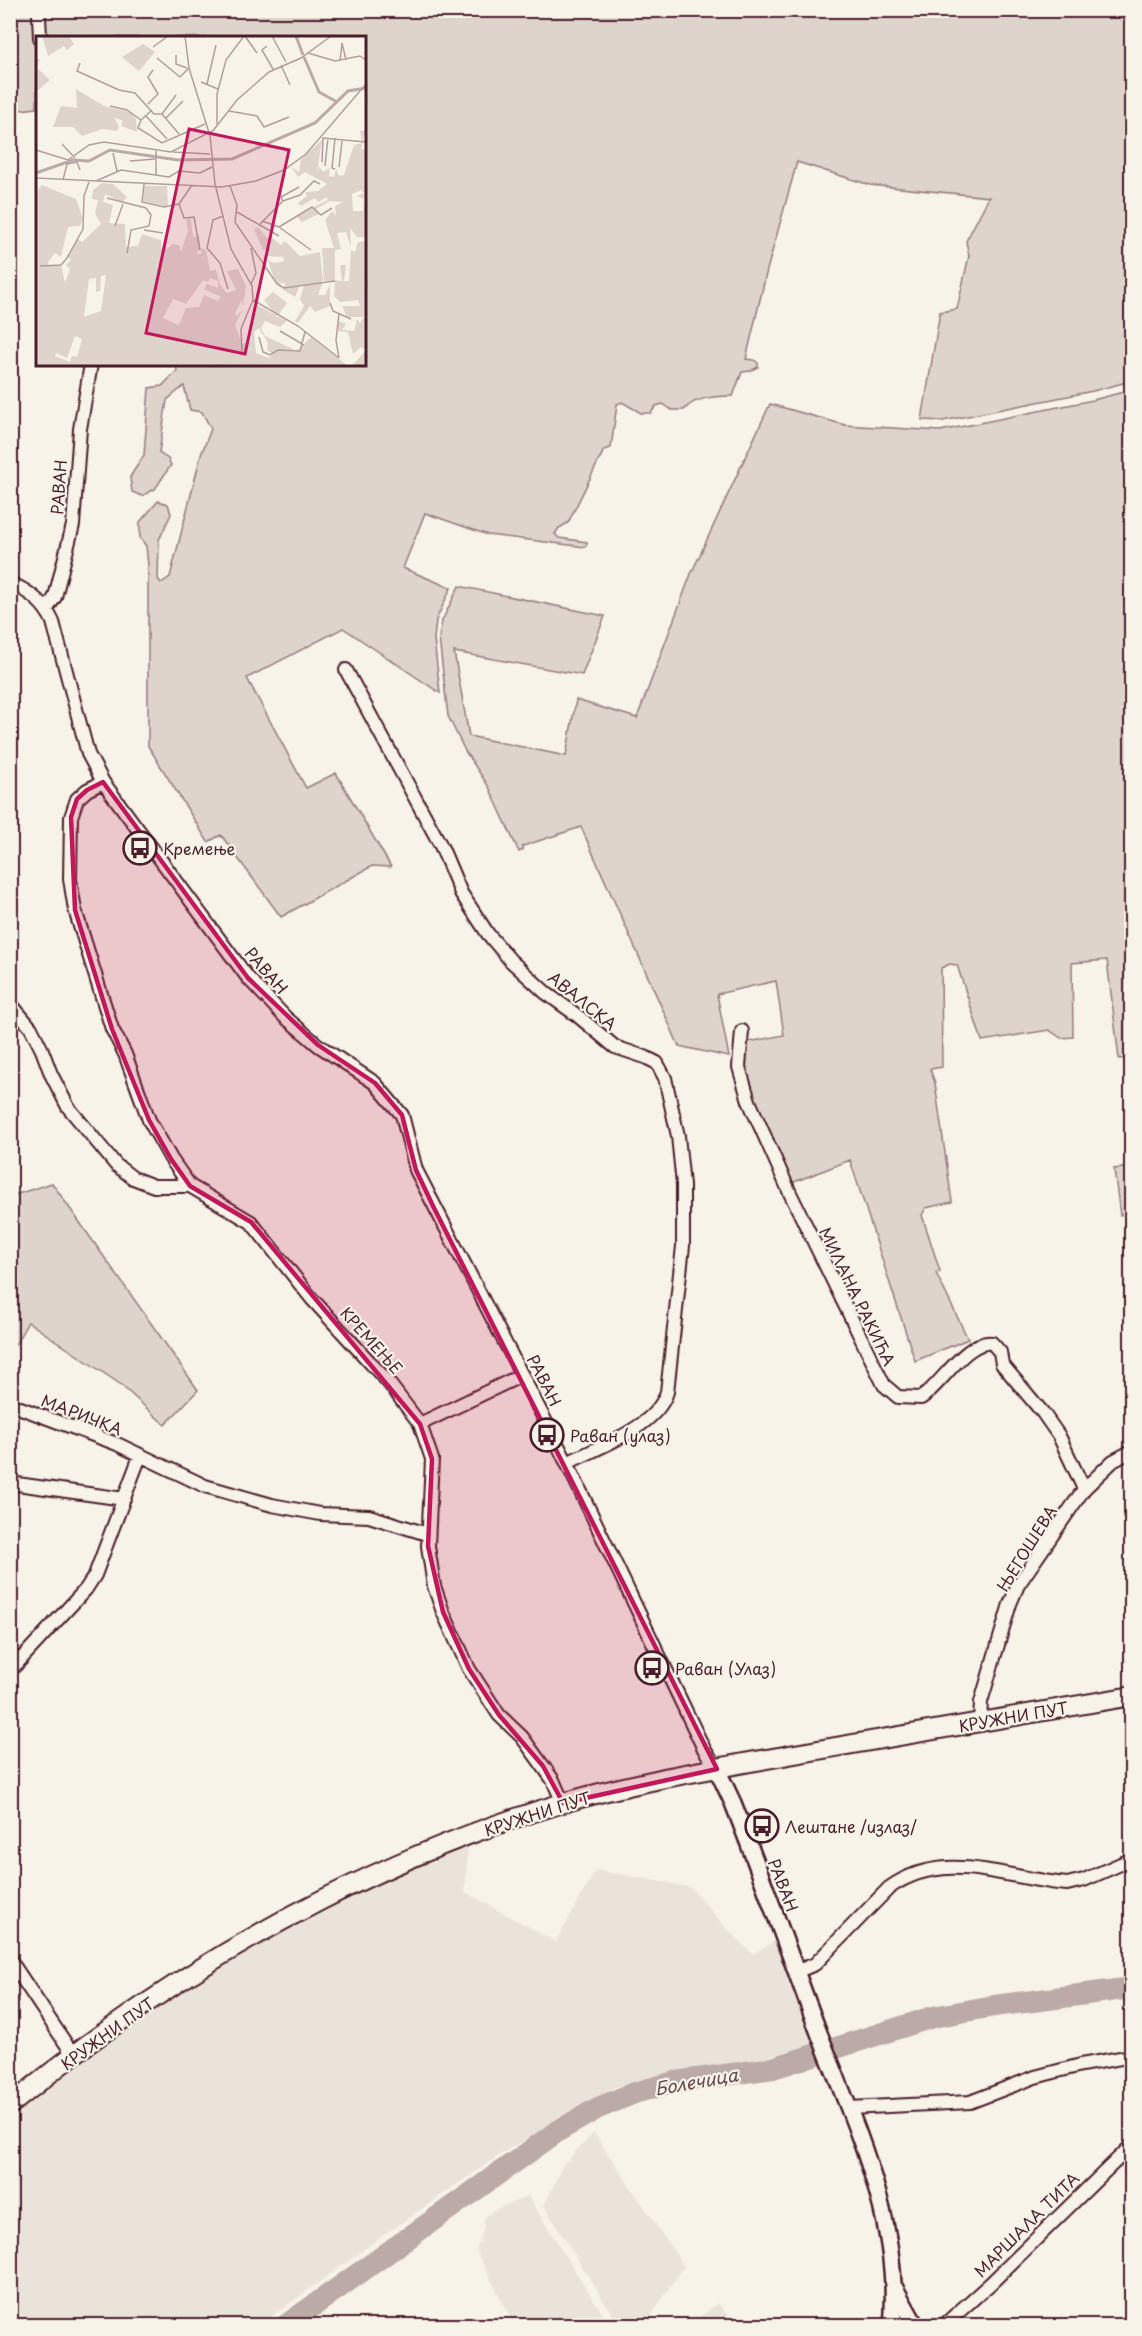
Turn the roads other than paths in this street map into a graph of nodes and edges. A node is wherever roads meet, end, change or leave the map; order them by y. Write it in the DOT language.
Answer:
graph roads {
  1 [pos="39,16"];
  2 [pos="40,36"];
  3 [pos="91,366"];
  4 [pos="10,584"];
  5 [pos="47,609"];
  6 [pos="346,670"];
  7 [pos="103,782"];
  8 [pos="10,1003"];
  9 [pos="742,1031"];
  10 [pos="190,1186"];
  11 [pos="522,1375"];
  12 [pos="10,1404"];
  13 [pos="420,1424"];
  14 [pos="1131,1451"];
  15 [pos="140,1456"];
  16 [pos="567,1463"];
  17 [pos="10,1483"];
  18 [pos="1084,1489"];
  19 [pos="124,1499"];
  20 [pos="428,1534"];
  21 [pos="10,1671"];
  22 [pos="1131,1696"];
  23 [pos="980,1722"];
  24 [pos="717,1769"];
  25 [pos="563,1803"];
  26 [pos="1131,1859"];
  27 [pos="10,1960"];
  28 [pos="798,1971"];
  29 [pos="74,2056"];
  30 [pos="1131,2056"];
  31 [pos="10,2105"];
  32 [pos="849,2108"];
  33 [pos="1131,2145"];
  34 [pos="894,2286"];
  35 [pos="892,2325"];
  36 [pos="916,2325"];
  37 [pos="943,2325"];
  1 -- 2 [label="street"];
  3 -- 5 [label="street, РАВАН"];
  4 -- 5 [label="street"];
  5 -- 7 [label="street, РАВАН"];
  6 -- 16 [label="street, АВАЛСКА"];
  7 -- 10 [label="street"];
  7 -- 11 [label="street, РАВАН"];
  8 -- 10 [label="street"];
  9 -- 18 [label="street, МИЛАНА РАКИЋА"];
  10 -- 13 [label="street, КРЕМЕЊЕ"];
  11 -- 13 [label="street"];
  11 -- 16 [label="street, РАВАН"];
  12 -- 15 [label="street, МАРИЧКА"];
  13 -- 20 [label="street, КРЕМЕЊЕ"];
  14 -- 18 [label="street, ЊЕГОШЕВА"];
  15 -- 19 [label="street"];
  15 -- 20 [label="street, МАРИЧКА"];
  16 -- 24 [label="street, РАВАН"];
  17 -- 19 [label="street"];
  18 -- 23 [label="street, ЊЕГОШЕВА"];
  19 -- 21 [label="street"];
  20 -- 25 [label="street, КРЕМЕЊЕ"];
  22 -- 23 [label="main road, КРУЖНИ ПУТ"];
  23 -- 24 [label="main road, КРУЖНИ ПУТ"];
  24 -- 25 [label="main road, КРУЖНИ ПУТ"];
  24 -- 28 [label="street, РАВАН"];
  25 -- 29 [label="main road, КРУЖНИ ПУТ"];
  26 -- 28 [label="street"];
  27 -- 29 [label="street"];
  28 -- 32 [label="street, РАВАН"];
  29 -- 31 [label="main road, КРУЖНИ ПУТ"];
  30 -- 32 [label="street"];
  32 -- 34 [label="street, РАВАН"];
  33 -- 37 [label="street, МАРШАЛА ТИТА"];
  34 -- 35 [label="street, РАВАН"];
  34 -- 36 [label="street, РАВАН"];
}
